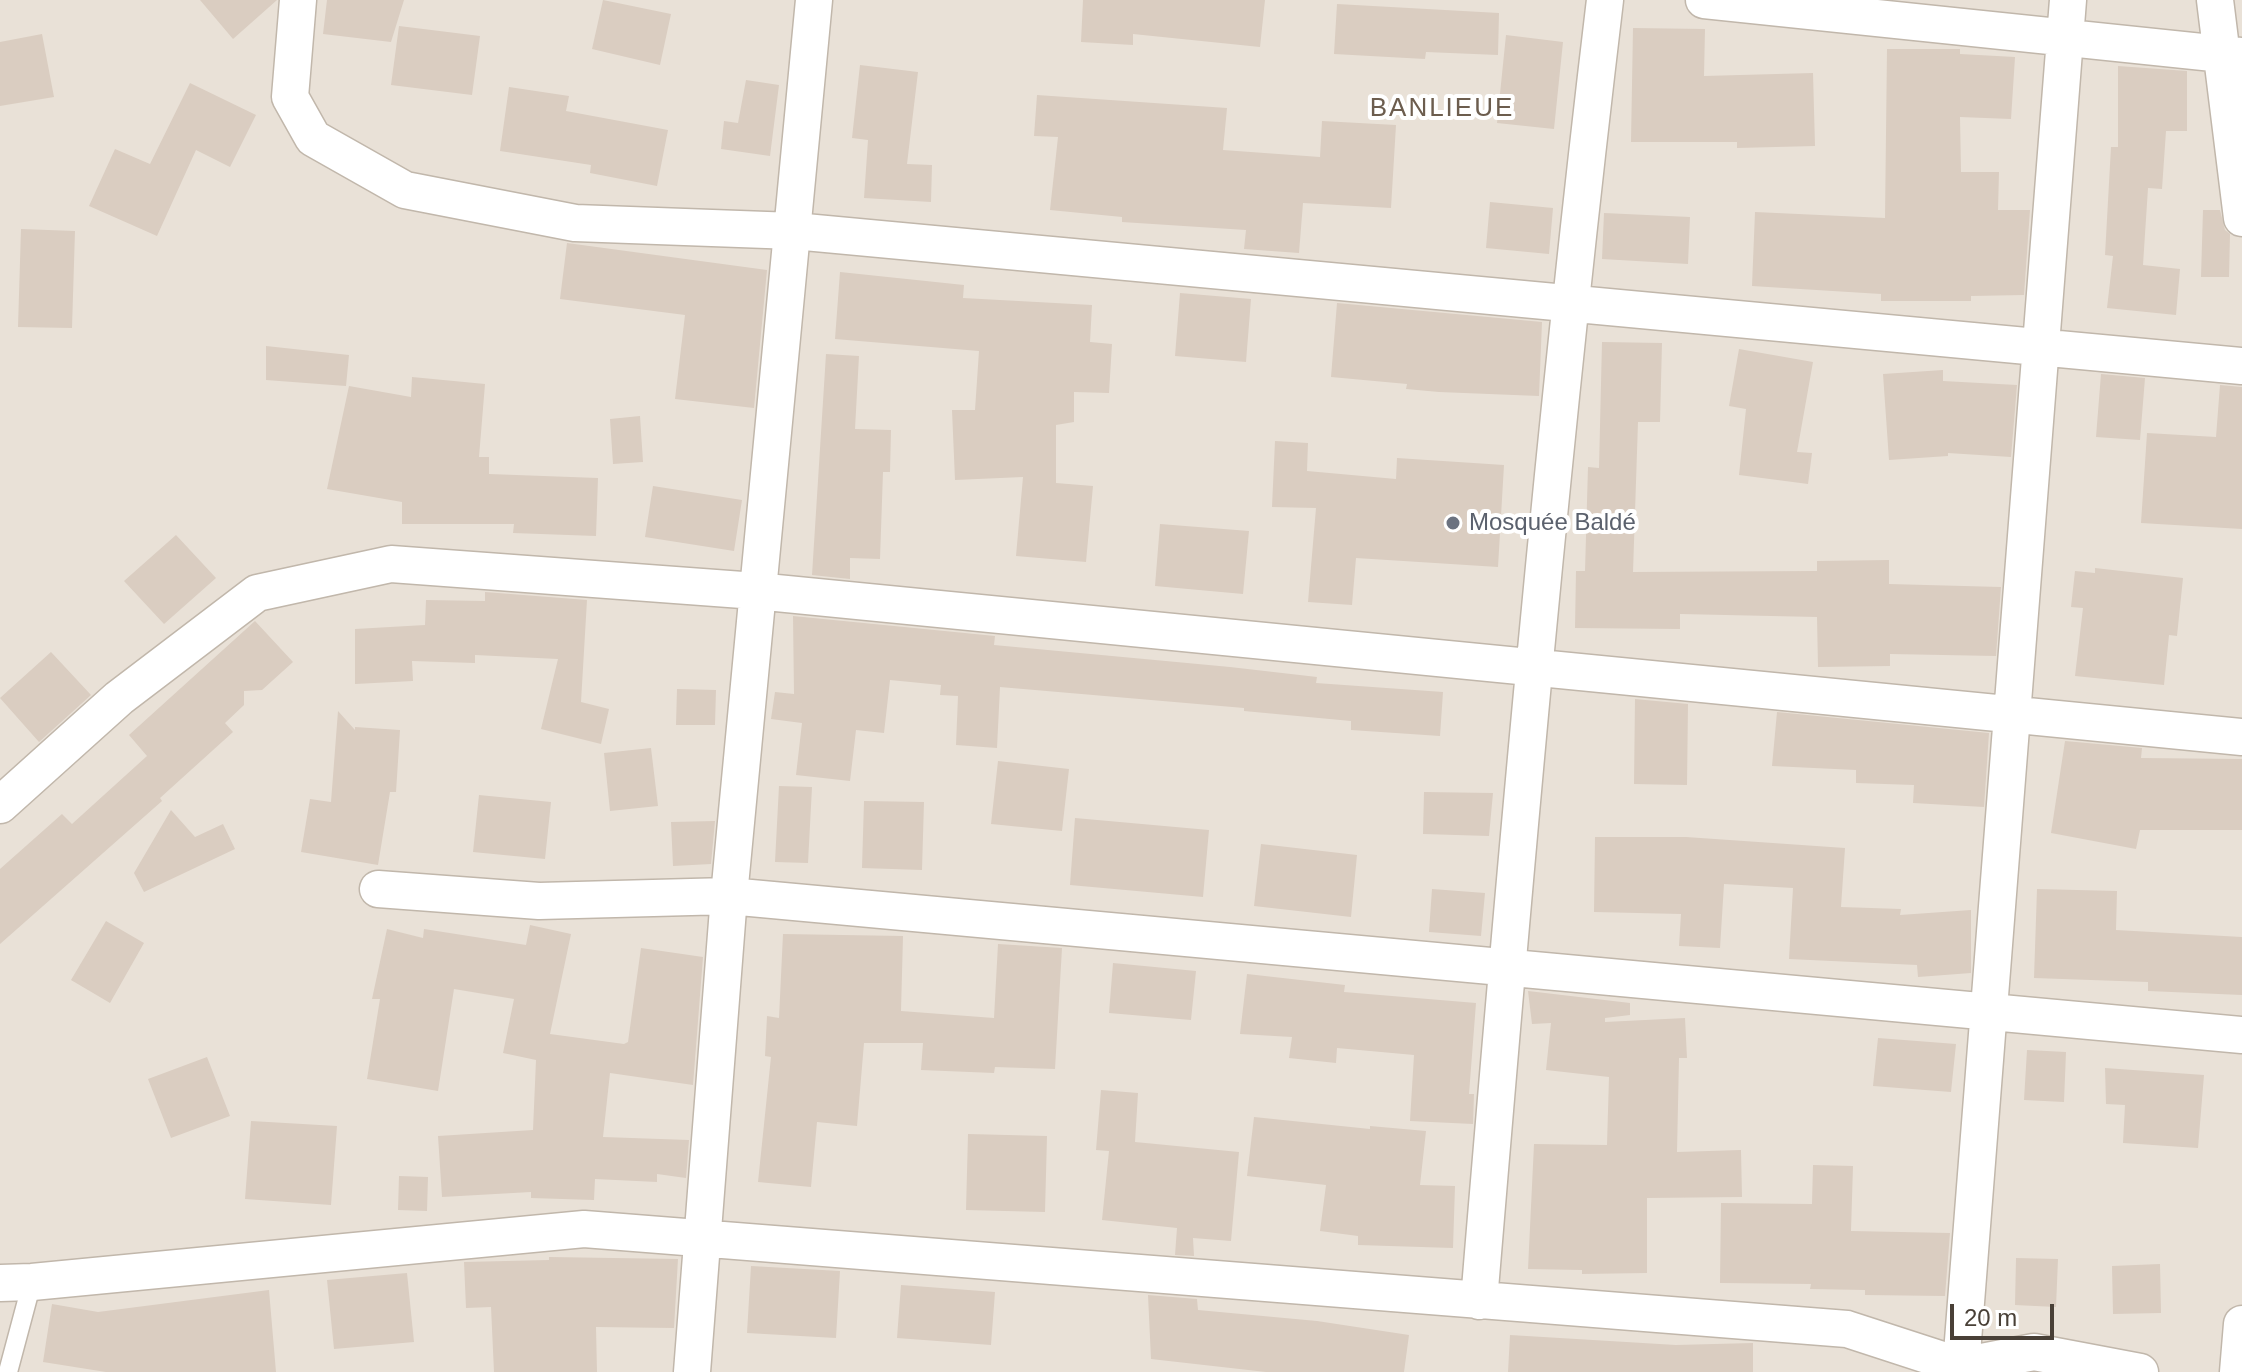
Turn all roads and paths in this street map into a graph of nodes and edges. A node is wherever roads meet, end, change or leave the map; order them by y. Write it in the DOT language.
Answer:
graph roads {
  1 [pos="298,0"];
  2 [pos="814,0"];
  3 [pos="1605,0"];
  4 [pos="1704,0"];
  5 [pos="2068,0"];
  6 [pos="2215,0"];
  7 [pos="2066,38"];
  8 [pos="2233,55"];
  9 [pos="2242,218"];
  10 [pos="794,231"];
  11 [pos="1568,303"];
  12 [pos="2040,347"];
  13 [pos="2242,366"];
  14 [pos="756,591"];
  15 [pos="1533,668"];
  16 [pos="2011,715"];
  17 [pos="2242,737"];
  18 [pos="0,805"];
  19 [pos="378,889"];
  20 [pos="729,896"];
  21 [pos="1507,968"];
  22 [pos="1988,1010"];
  23 [pos="2242,1035"];
  24 [pos="703,1238"];
  25 [pos="16,1282"];
  26 [pos="1479,1301"];
  27 [pos="2242,1324"];
  28 [pos="1964,1369"];
  29 [pos="8,1372"];
  30 [pos="692,1372"];
  31 [pos="2140,1372"];
  32 [pos="2238,1372"];
  1 -- 10 [label="street"];
  2 -- 10 [label="street"];
  3 -- 11 [label="street"];
  4 -- 7 [label="street"];
  5 -- 7 [label="street"];
  6 -- 8 [label="street"];
  7 -- 8 [label="street"];
  7 -- 12 [label="street"];
  8 -- 9 [label="street"];
  10 -- 11 [label="street"];
  10 -- 14 [label="street"];
  11 -- 12 [label="street"];
  11 -- 15 [label="street"];
  12 -- 13 [label="street"];
  12 -- 16 [label="street"];
  14 -- 15 [label="street"];
  14 -- 18 [label="street"];
  14 -- 20 [label="street"];
  15 -- 16 [label="street"];
  15 -- 21 [label="street"];
  16 -- 17 [label="street"];
  16 -- 22 [label="street"];
  19 -- 20 [label="street"];
  20 -- 21 [label="street"];
  20 -- 24 [label="street"];
  21 -- 22 [label="street"];
  21 -- 26 [label="street"];
  22 -- 23 [label="street"];
  22 -- 28 [label="street"];
  24 -- 25 [label="street"];
  24 -- 26 [label="street"];
  24 -- 30 [label="street"];
  25 -- 29 [label="lane"];
  26 -- 28 [label="street"];
  27 -- 32 [label="street"];
  28 -- 31 [label="street"];
}
